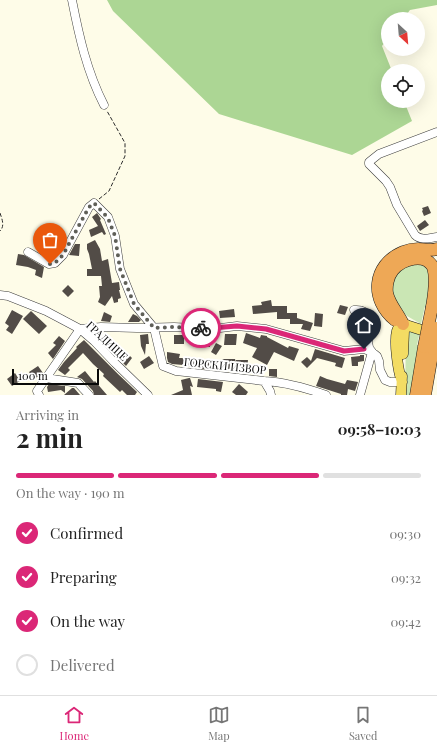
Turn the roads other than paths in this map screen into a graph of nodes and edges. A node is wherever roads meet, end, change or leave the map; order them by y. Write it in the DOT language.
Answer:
graph roads {
  1 [pos="72,0"];
  2 [pos="104,105"];
  3 [pos="437,132"];
  4 [pos="437,237"];
  5 [pos="437,249"];
  6 [pos="28,252"];
  7 [pos="437,290"];
  8 [pos="0,294"];
  9 [pos="432,307"];
  10 [pos="354,310"];
  11 [pos="405,324"];
  12 [pos="154,328"];
  13 [pos="437,328"];
  14 [pos="80,329"];
  15 [pos="437,334"];
  16 [pos="428,348"];
  17 [pos="372,352"];
  18 [pos="437,372"];
  19 [pos="46,378"];
  20 [pos="264,382"];
  21 [pos="402,382"];
  22 [pos="39,395"];
  23 [pos="89,395"];
  24 [pos="148,395"];
  25 [pos="272,395"];
  26 [pos="326,395"];
  27 [pos="360,395"];
  28 [pos="402,395"];
  29 [pos="416,395"];
  30 [pos="425,395"];
  31 [pos="433,395"];
  1 -- 2 [label="street"];
  3 -- 4 [label="street"];
  5 -- 11 [label="highway"];
  6 -- 12 [label="street, ГОРСКИ ИЗВОР"];
  7 -- 9 [label="highway"];
  8 -- 14 [label="street, ГРАДИЩЕ"];
  9 -- 11 [label="highway"];
  9 -- 16 [label="highway, bridge"];
  10 -- 17 [label="street"];
  11 -- 15 [label="main road"];
  11 -- 21 [label="main road"];
  12 -- 14 [label="street"];
  12 -- 17 [label="street"];
  12 -- 20 [label="street, ГОРСКИ ИЗВОР"];
  13 -- 16 [label="highway, bridge"];
  14 -- 19 [label="street"];
  14 -- 24 [label="street, ГРАДИЩЕ"];
  16 -- 29 [label="highway"];
  16 -- 30 [label="highway"];
  17 -- 21 [label="street"];
  17 -- 27 [label="street"];
  18 -- 31 [label="highway"];
  19 -- 22 [label="street"];
  19 -- 23 [label="street"];
  20 -- 25 [label="street"];
  20 -- 26 [label="street, ГОРСКИ ИЗВОР"];
  21 -- 28 [label="main road"];
}
